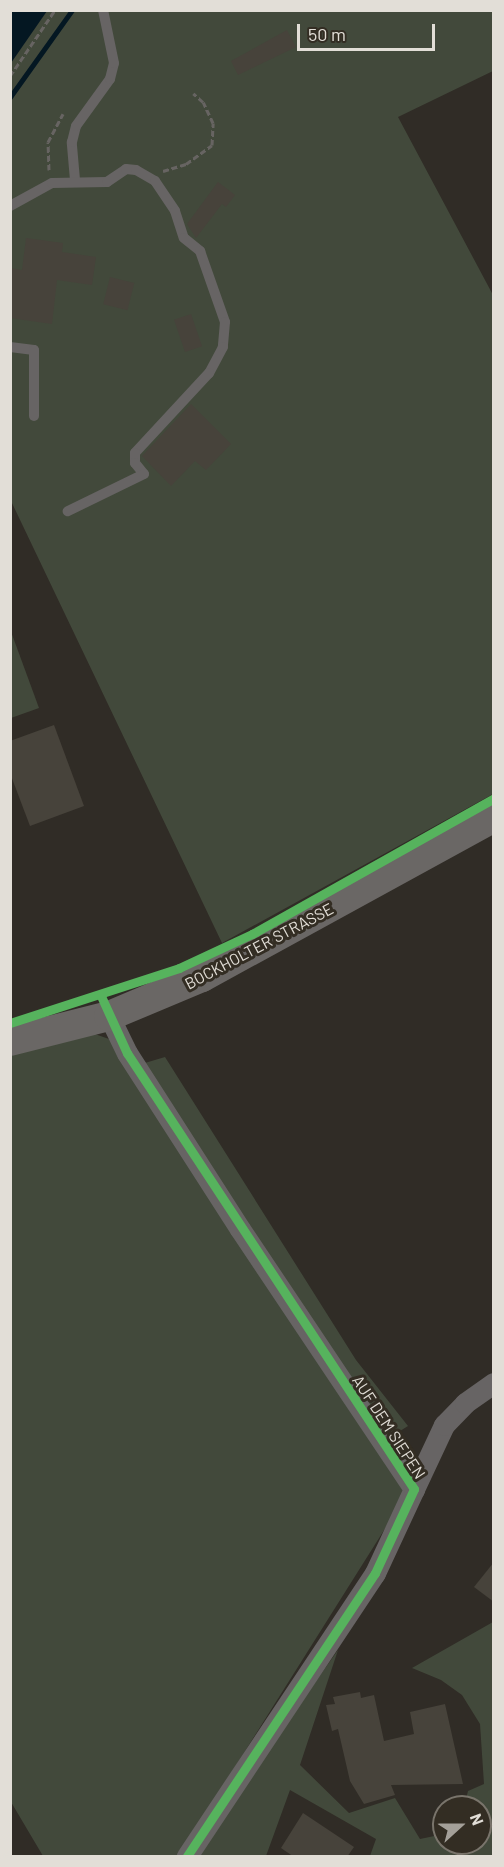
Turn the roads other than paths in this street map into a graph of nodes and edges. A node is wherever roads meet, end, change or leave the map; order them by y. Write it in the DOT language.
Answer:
graph roads {
  1 [pos="103,10"];
  2 [pos="75,180"];
  3 [pos="10,206"];
  4 [pos="10,347"];
  5 [pos="34,416"];
  6 [pos="68,511"];
  7 [pos="494,817"];
  8 [pos="109,1016"];
  9 [pos="10,1041"];
  10 [pos="494,1383"];
  11 [pos="414,1489"];
  12 [pos="187,1857"];
  1 -- 2 [label="lane"];
  2 -- 3 [label="lane"];
  2 -- 6 [label="lane"];
  4 -- 5 [label="lane"];
  7 -- 8 [label="street, BOCKHOLTER STRASSE"];
  8 -- 9 [label="street, BOCKHOLTER STRASSE"];
  8 -- 11 [label="street, AUF DEM SIEPEN"];
  10 -- 11 [label="street"];
  11 -- 12 [label="street, AUF DEM SIEPEN"];
}
